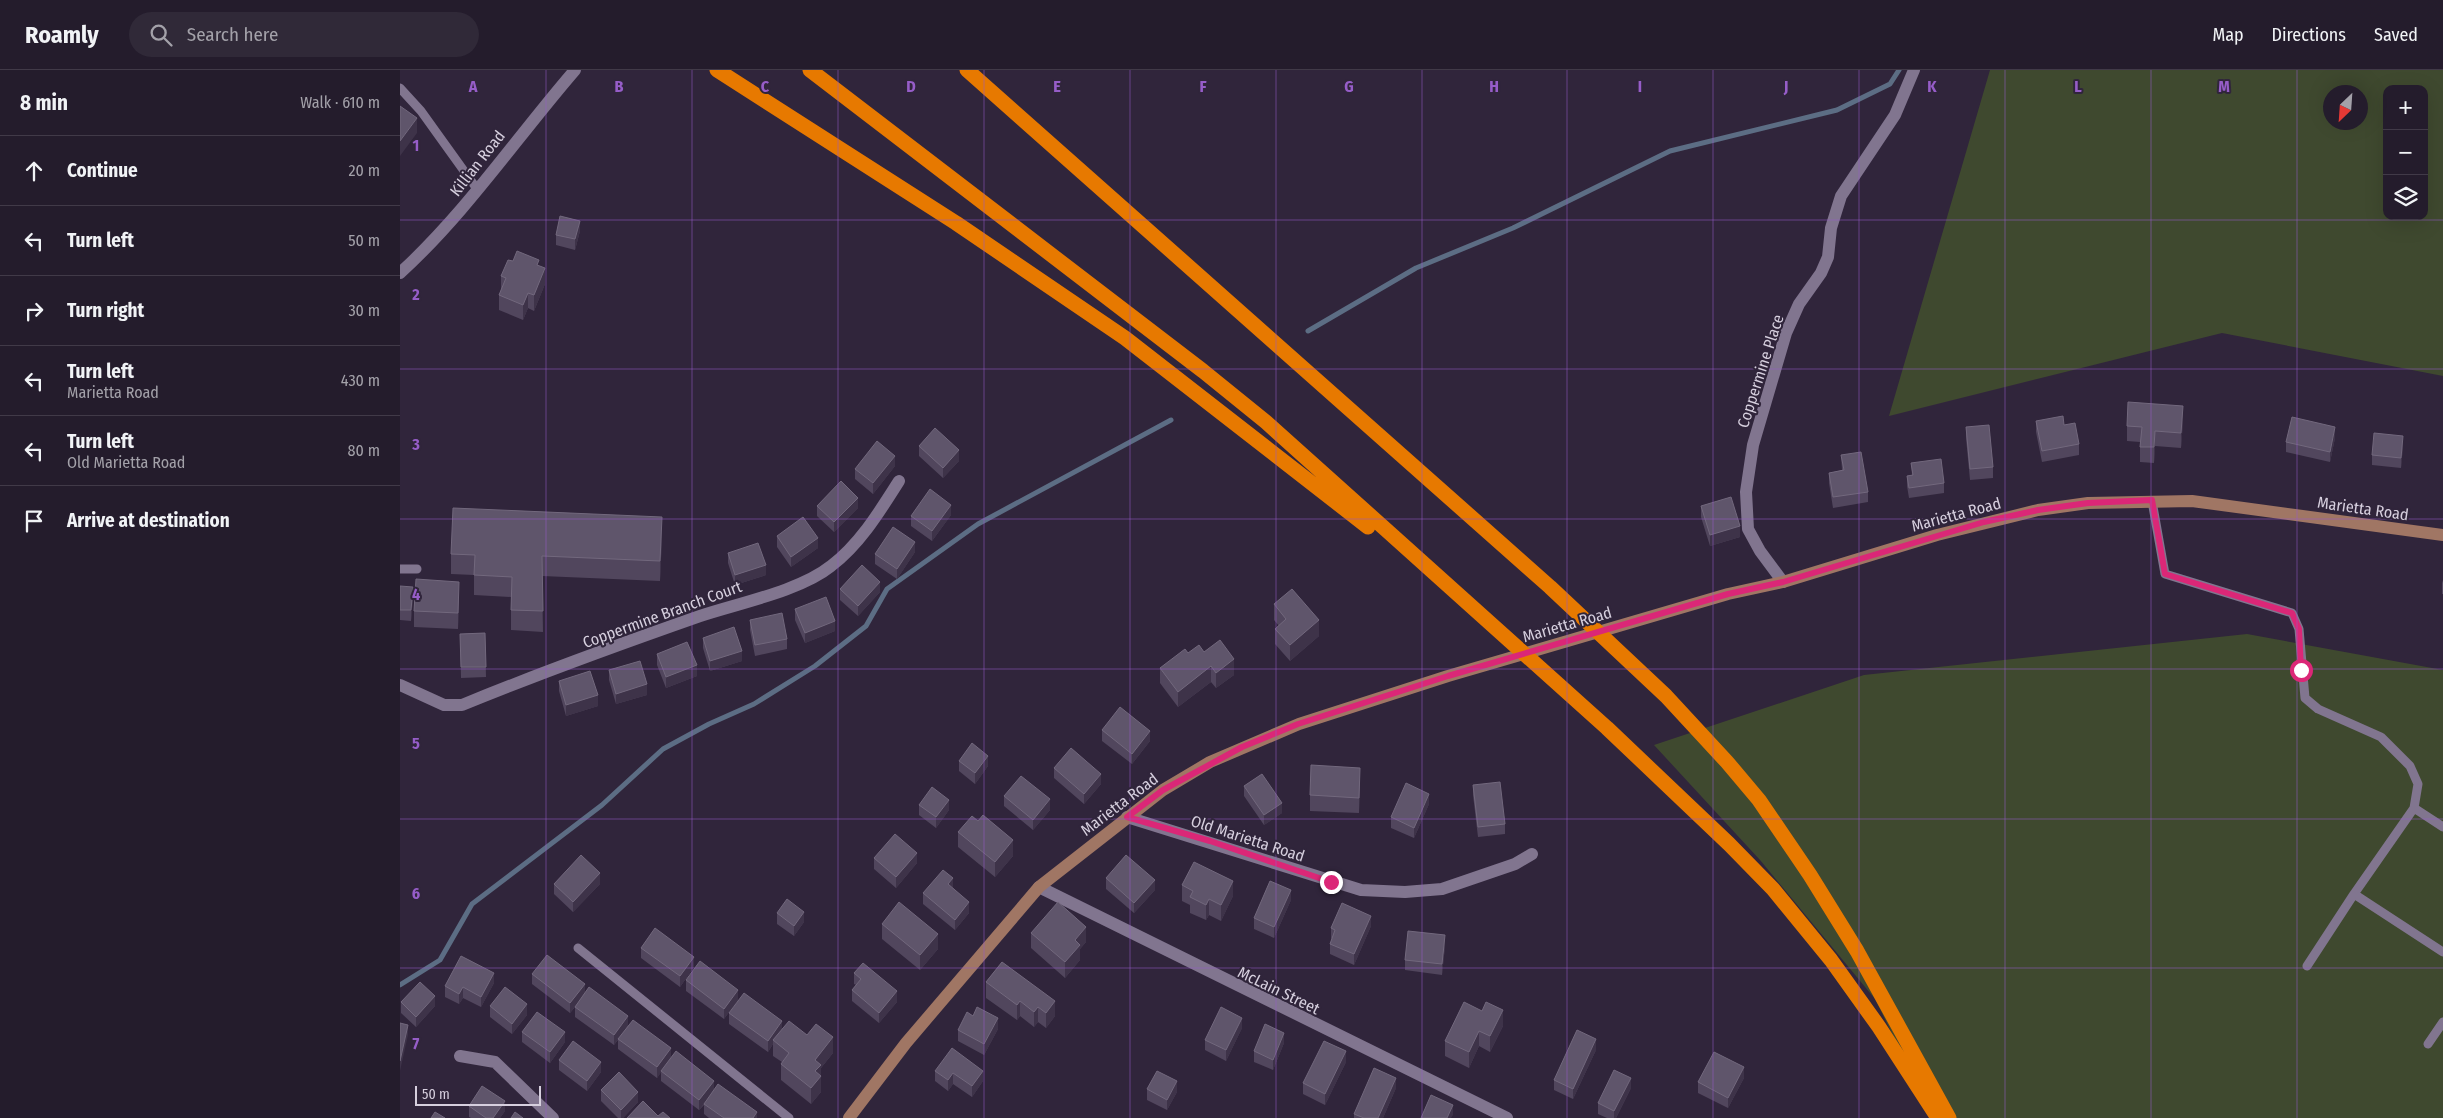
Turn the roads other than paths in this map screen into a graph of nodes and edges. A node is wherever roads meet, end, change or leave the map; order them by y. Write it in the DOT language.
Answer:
graph roads {
  1 [pos="575,70"];
  2 [pos="717,70"];
  3 [pos="810,70"];
  4 [pos="967,70"];
  5 [pos="1914,70"];
  6 [pos="400,88"];
  7 [pos="477,189"];
  8 [pos="400,273"];
  9 [pos="900,481"];
  10 [pos="2152,500"];
  11 [pos="2443,535"];
  12 [pos="400,569"];
  13 [pos="417,569"];
  14 [pos="1783,582"];
  15 [pos="1476,613"];
  16 [pos="400,685"];
  17 [pos="2414,808"];
  18 [pos="1127,817"];
  19 [pos="2443,827"];
  20 [pos="1532,854"];
  21 [pos="1039,888"];
  22 [pos="2354,894"];
  23 [pos="578,948"];
  24 [pos="2443,952"];
  25 [pos="2306,966"];
  26 [pos="2443,1022"];
  27 [pos="2428,1044"];
  28 [pos="460,1056"];
  29 [pos="553,1118"];
  30 [pos="789,1118"];
  31 [pos="849,1118"];
  32 [pos="1507,1118"];
  33 [pos="1938,1118"];
  34 [pos="1949,1118"];
  1 -- 7 [label="street, Killian Road"];
  2 -- 15 [label="highway"];
  3 -- 15 [label="highway"];
  4 -- 34 [label="highway"];
  5 -- 14 [label="street, Coppermine Place"];
  6 -- 7 [label="lane"];
  7 -- 8 [label="street, Killian Road"];
  9 -- 16 [label="street, Coppermine Branch Court"];
  10 -- 11 [label="street, Marietta Road"];
  10 -- 14 [label="street, Marietta Road"];
  10 -- 17 [label="lane"];
  12 -- 13 [label="lane"];
  14 -- 18 [label="street, Marietta Road"];
  15 -- 33 [label="highway"];
  17 -- 19 [label="lane"];
  17 -- 22 [label="lane"];
  18 -- 20 [label="street, Old Marietta Road"];
  18 -- 21 [label="street, Marietta Road"];
  21 -- 31 [label="street, Marietta Road"];
  21 -- 32 [label="street, McLain Street"];
  22 -- 24 [label="lane"];
  22 -- 25 [label="lane"];
  23 -- 30 [label="lane"];
  26 -- 27 [label="lane"];
  28 -- 29 [label="street"];
}
